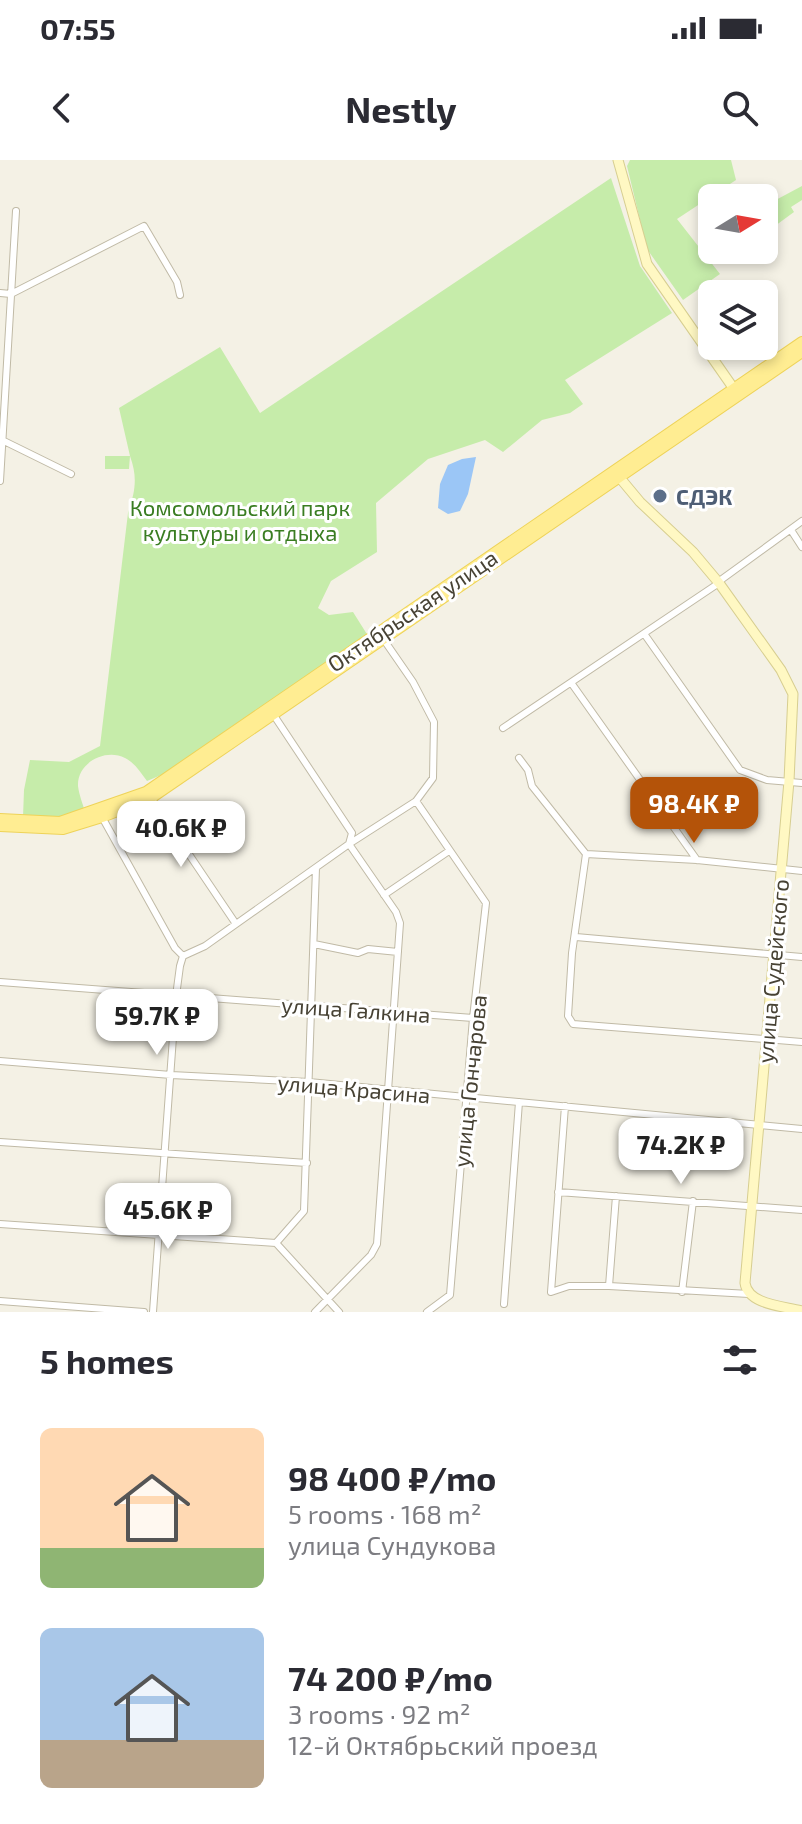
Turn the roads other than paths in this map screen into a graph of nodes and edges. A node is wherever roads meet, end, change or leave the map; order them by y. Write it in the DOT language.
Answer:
graph roads {
  1 [pos="620,161"];
  2 [pos="16,211"];
  3 [pos="0,293"];
  4 [pos="11,294"];
  5 [pos="180,295"];
  6 [pos="802,342"];
  7 [pos="802,352"];
  8 [pos="736,393"];
  9 [pos="2,441"];
  10 [pos="71,474"];
  11 [pos="617,474"];
  12 [pos="0,481"];
  13 [pos="802,521"];
  14 [pos="791,530"];
  15 [pos="802,547"];
  16 [pos="718,582"];
  17 [pos="645,635"];
  18 [pos="384,640"];
  19 [pos="572,684"];
  20 [pos="797,693"];
  21 [pos="273,714"];
  22 [pos="503,728"];
  23 [pos="519,758"];
  24 [pos="789,781"];
  25 [pos="802,783"];
  26 [pos="149,795"];
  27 [pos="416,801"];
  28 [pos="102,817"];
  29 [pos="0,819"];
  30 [pos="0,826"];
  31 [pos="349,844"];
  32 [pos="449,851"];
  33 [pos="586,854"];
  34 [pos="697,860"];
  35 [pos="316,868"];
  36 [pos="781,869"];
  37 [pos="802,871"];
  38 [pos="384,895"];
  39 [pos="236,924"];
  40 [pos="576,937"];
  41 [pos="314,944"];
  42 [pos="398,952"];
  43 [pos="773,955"];
  44 [pos="183,956"];
  45 [pos="802,957"];
  46 [pos="0,982"];
  47 [pos="176,996"];
  48 [pos="311,1005"];
  49 [pos="395,1012"];
  50 [pos="473,1018"];
  51 [pos="767,1040"];
  52 [pos="802,1042"];
  53 [pos="0,1061"];
  54 [pos="171,1075"];
  55 [pos="309,1082"];
  56 [pos="388,1091"];
  57 [pos="466,1097"];
  58 [pos="519,1102"];
  59 [pos="565,1106"];
  60 [pos="759,1126"];
  61 [pos="802,1129"];
  62 [pos="0,1142"];
  63 [pos="166,1153"];
  64 [pos="307,1163"];
  65 [pos="558,1192"];
  66 [pos="616,1196"];
  67 [pos="693,1201"];
  68 [pos="752,1206"];
  69 [pos="802,1210"];
  70 [pos="0,1224"];
  71 [pos="159,1235"];
  72 [pos="276,1243"];
  73 [pos="609,1286"];
  74 [pos="682,1292"];
  75 [pos="749,1294"];
  76 [pos="326,1300"];
  77 [pos="0,1301"];
  78 [pos="504,1304"];
  79 [pos="802,1311"];
  80 [pos="144,1312"];
  81 [pos="153,1312"];
  82 [pos="315,1312"];
  83 [pos="339,1312"];
  84 [pos="427,1312"];
  1 -- 8 [label="street"];
  2 -- 4 [label="street"];
  3 -- 4 [label="street"];
  4 -- 5 [label="street"];
  4 -- 9 [label="street"];
  6 -- 8 [label="main road, Октябрьская улица"];
  7 -- 8 [label="main road, Октябрьская улица"];
  8 -- 11 [label="main road, Октябрьская улица"];
  9 -- 10 [label="street"];
  9 -- 12 [label="street"];
  11 -- 16 [label="street, улица Судейского"];
  11 -- 18 [label="main road, Октябрьская улица"];
  11 -- 26 [label="main road, Октябрьская улица"];
  13 -- 14 [label="street"];
  14 -- 15 [label="street"];
  14 -- 16 [label="street"];
  16 -- 17 [label="street"];
  16 -- 20 [label="street, улица Судейского"];
  17 -- 19 [label="street"];
  17 -- 24 [label="street"];
  18 -- 21 [label="main road, Октябрьская улица"];
  18 -- 27 [label="street"];
  19 -- 22 [label="street"];
  19 -- 34 [label="street"];
  20 -- 24 [label="street, улица Судейского"];
  21 -- 26 [label="main road, Октябрьская улица"];
  21 -- 31 [label="street"];
  23 -- 33 [label="street"];
  24 -- 25 [label="street"];
  24 -- 36 [label="street, улица Судейского"];
  26 -- 28 [label="main road, Октябрьская улица"];
  26 -- 29 [label="main road, Октябрьская улица"];
  26 -- 39 [label="street"];
  27 -- 31 [label="street"];
  27 -- 32 [label="street, улица Гончарова"];
  28 -- 30 [label="main road, Октябрьская улица"];
  28 -- 44 [label="street"];
  31 -- 35 [label="street"];
  31 -- 38 [label="street"];
  32 -- 38 [label="street"];
  32 -- 50 [label="street, улица Гончарова"];
  33 -- 34 [label="street"];
  33 -- 40 [label="street"];
  34 -- 36 [label="street"];
  35 -- 39 [label="street"];
  35 -- 41 [label="street"];
  36 -- 37 [label="street"];
  36 -- 43 [label="street, улица Судейского"];
  38 -- 42 [label="street"];
  39 -- 44 [label="street"];
  40 -- 43 [label="street"];
  40 -- 51 [label="street"];
  41 -- 42 [label="street"];
  41 -- 48 [label="street"];
  42 -- 49 [label="street"];
  43 -- 45 [label="street"];
  43 -- 51 [label="street, улица Судейского"];
  44 -- 47 [label="street"];
  46 -- 47 [label="street, улица Галкина"];
  47 -- 48 [label="street, улица Галкина"];
  47 -- 54 [label="street"];
  48 -- 49 [label="street, улица Галкина"];
  48 -- 55 [label="street"];
  49 -- 50 [label="street, улица Галкина"];
  49 -- 56 [label="street"];
  50 -- 57 [label="street, улица Гончарова"];
  51 -- 52 [label="street"];
  51 -- 60 [label="street, улица Судейского"];
  53 -- 54 [label="street, улица Красина"];
  54 -- 55 [label="street, улица Красина"];
  54 -- 63 [label="street"];
  55 -- 56 [label="street, улица Красина"];
  55 -- 64 [label="street"];
  56 -- 57 [label="street, улица Красина"];
  56 -- 76 [label="street"];
  57 -- 58 [label="street, улица Красина"];
  57 -- 84 [label="street, улица Гончарова"];
  58 -- 59 [label="street, улица Красина"];
  58 -- 78 [label="street"];
  59 -- 60 [label="street, улица Красина"];
  59 -- 65 [label="street"];
  60 -- 61 [label="street, улица Красина"];
  60 -- 68 [label="street, улица Судейского"];
  62 -- 63 [label="street"];
  63 -- 64 [label="street"];
  63 -- 71 [label="street"];
  64 -- 72 [label="street"];
  65 -- 66 [label="street"];
  65 -- 73 [label="street"];
  66 -- 67 [label="street"];
  66 -- 73 [label="street"];
  67 -- 68 [label="street"];
  67 -- 74 [label="street"];
  68 -- 69 [label="street"];
  68 -- 75 [label="street, улица Судейского"];
  70 -- 71 [label="street"];
  71 -- 72 [label="street"];
  71 -- 81 [label="street"];
  72 -- 76 [label="street"];
  73 -- 74 [label="street"];
  74 -- 75 [label="street"];
  75 -- 79 [label="street"];
  76 -- 82 [label="street"];
  76 -- 83 [label="street"];
  77 -- 80 [label="street"];
}
